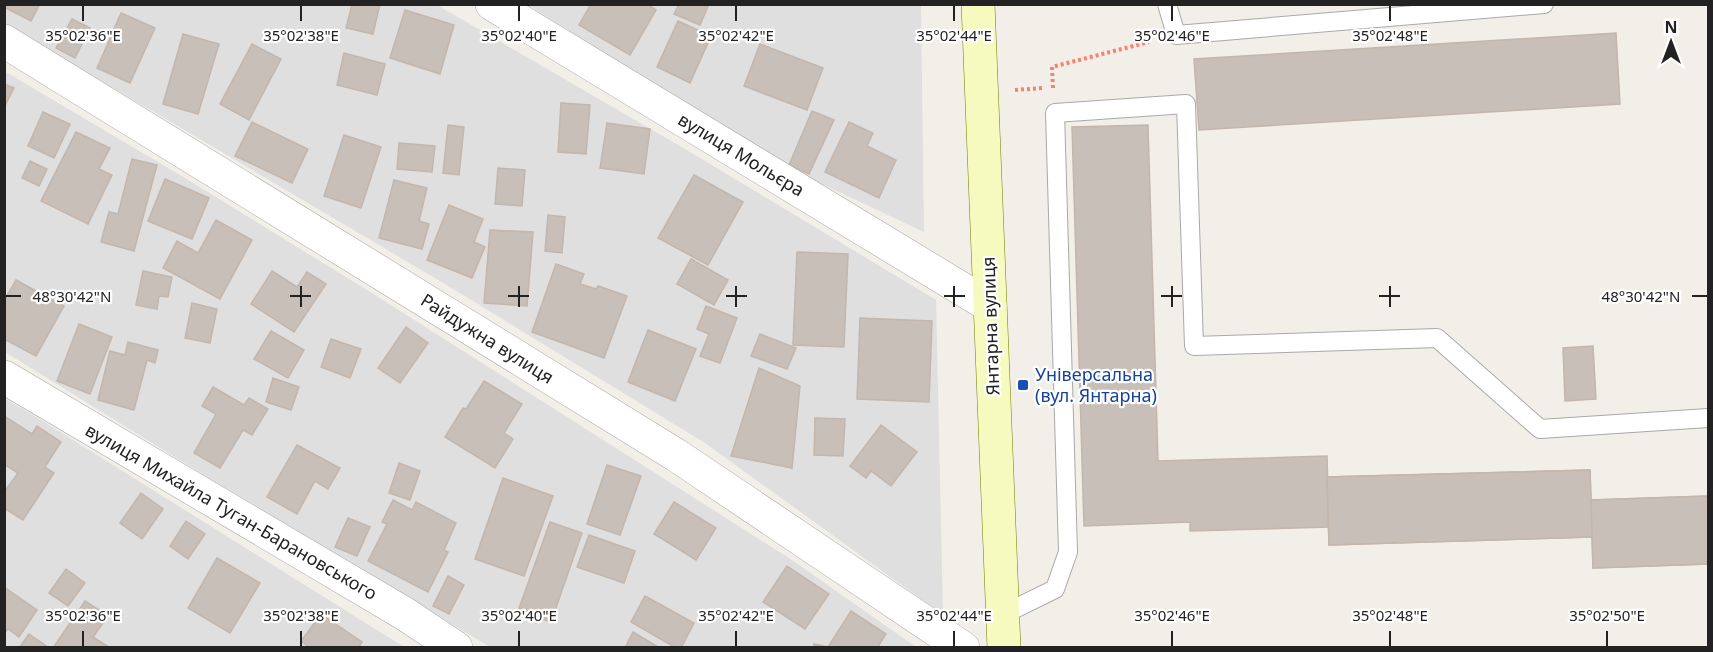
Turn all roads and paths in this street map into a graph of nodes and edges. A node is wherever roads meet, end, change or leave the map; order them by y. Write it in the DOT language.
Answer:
graph roads {
  1 [pos="492,4"];
  2 [pos="978,4"];
  3 [pos="1167,4"];
  4 [pos="1544,4"];
  5 [pos="1176,35"];
  6 [pos="4,41"];
  7 [pos="1053,88"];
  8 [pos="1015,90"];
  9 [pos="1055,113"];
  10 [pos="990,306"];
  11 [pos="4,377"];
  12 [pos="1708,418"];
  13 [pos="1002,615"];
  14 [pos="456,648"];
  15 [pos="963,648"];
  16 [pos="1004,648"];
  1 -- 10 [label="street, вулиця Мольєра"];
  2 -- 10 [label="main road, Янтарна вулиця"];
  3 -- 5 [label="lane"];
  4 -- 5 [label="lane"];
  5 -- 7 [label="path"];
  6 -- 15 [label="street, Райдужна вулиця"];
  7 -- 8 [label="path"];
  7 -- 9 [label="path"];
  9 -- 12 [label="lane"];
  9 -- 13 [label="lane"];
  10 -- 13 [label="main road, Янтарна вулиця"];
  11 -- 14 [label="street, вулиця Михайла Туган-Барановського"];
  13 -- 16 [label="main road, Янтарна вулиця"];
}
